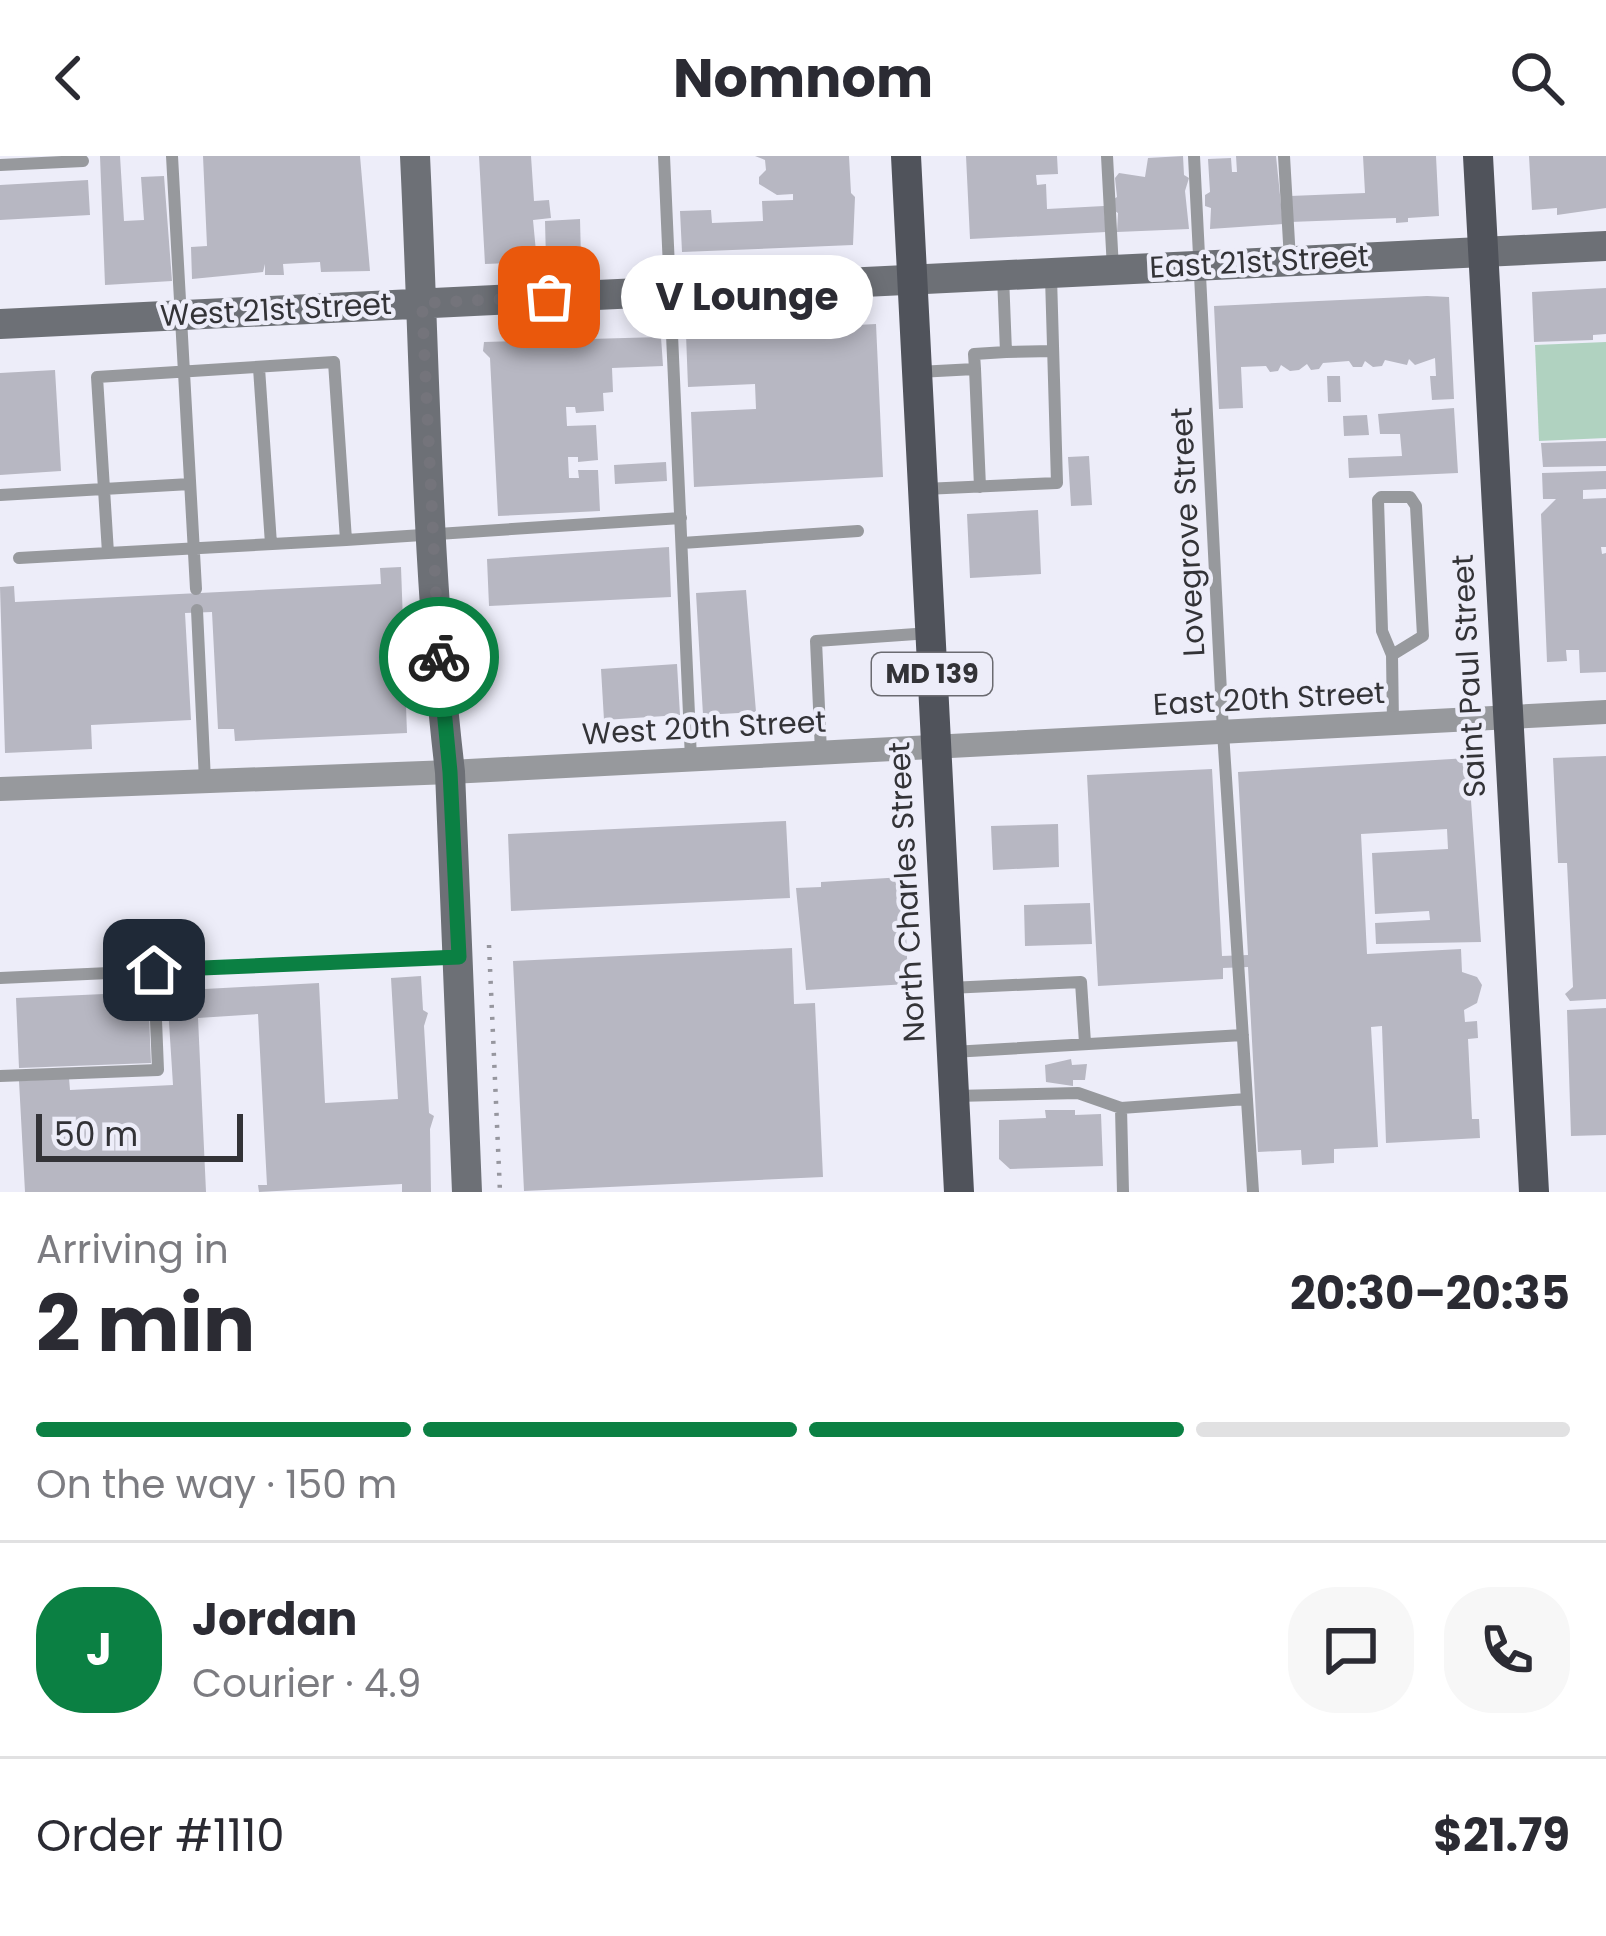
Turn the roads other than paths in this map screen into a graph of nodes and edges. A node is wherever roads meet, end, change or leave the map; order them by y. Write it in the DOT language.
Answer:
graph roads {
  1 [pos="172,156"];
  2 [pos="415,156"];
  3 [pos="664,156"];
  4 [pos="906,156"];
  5 [pos="1107,156"];
  6 [pos="1193,156"];
  7 [pos="1284,156"];
  8 [pos="1478,156"];
  9 [pos="83,161"];
  10 [pos="0,165"];
  11 [pos="1606,246"];
  12 [pos="1483,252"];
  13 [pos="1290,261"];
  14 [pos="1199,266"];
  15 [pos="1113,269"];
  16 [pos="1051,273"];
  17 [pos="1003,275"];
  18 [pos="912,280"];
  19 [pos="671,291"];
  20 [pos="422,303"];
  21 [pos="180,315"];
  22 [pos="0,323"];
  23 [pos="1053,351"];
  24 [pos="1006,352"];
  25 [pos="259,368"];
  26 [pos="975,369"];
  27 [pos="184,372"];
  28 [pos="916,372"];
  29 [pos="190,484"];
  30 [pos="980,487"];
  31 [pos="104,489"];
  32 [pos="922,489"];
  33 [pos="0,495"];
  34 [pos="681,518"];
  35 [pos="858,531"];
  36 [pos="432,538"];
  37 [pos="346,540"];
  38 [pos="682,543"];
  39 [pos="271,544"];
  40 [pos="193,547"];
  41 [pos="108,553"];
  42 [pos="19,558"];
  43 [pos="196,589"];
  44 [pos="197,610"];
  45 [pos="930,633"];
  46 [pos="1392,655"];
  47 [pos="1606,712"];
  48 [pos="1506,717"];
  49 [pos="1393,723"];
  50 [pos="1222,732"];
  51 [pos="935,747"];
  52 [pos="821,752"];
  53 [pos="691,759"];
  54 [pos="463,771"];
  55 [pos="205,781"];
  56 [pos="0,789"];
  57 [pos="459,957"];
  58 [pos="154,970"];
  59 [pos="0,978"];
  60 [pos="948,988"];
  61 [pos="1243,1035"];
  62 [pos="1085,1043"];
  63 [pos="951,1052"];
  64 [pos="0,1076"];
  65 [pos="954,1096"];
  66 [pos="1247,1099"];
  67 [pos="1121,1108"];
  68 [pos="467,1192"];
  69 [pos="959,1192"];
  70 [pos="1124,1192"];
  71 [pos="1253,1192"];
  72 [pos="1534,1192"];
  1 -- 21 [label="lane"];
  2 -- 20 [label="street"];
  3 -- 19 [label="lane"];
  4 -- 18 [label="main road, North Charles Street / MD 139"];
  5 -- 15 [label="lane"];
  6 -- 14 [label="lane, Lovegrove Street"];
  7 -- 13 [label="lane"];
  8 -- 12 [label="main road, Saint Paul Street"];
  9 -- 10 [label="lane"];
  11 -- 12 [label="street, East 21st Street"];
  12 -- 13 [label="street, East 21st Street"];
  12 -- 48 [label="main road, Saint Paul Street"];
  13 -- 14 [label="street, East 21st Street"];
  14 -- 15 [label="street, East 21st Street"];
  14 -- 50 [label="lane, Lovegrove Street"];
  15 -- 16 [label="street, East 21st Street"];
  16 -- 17 [label="street, East 21st Street"];
  16 -- 23 [label="lane"];
  17 -- 18 [label="street, East 21st Street"];
  17 -- 24 [label="lane"];
  18 -- 19 [label="street, West 21st Street"];
  18 -- 28 [label="main road, North Charles Street / MD 139"];
  19 -- 20 [label="street, West 21st Street"];
  19 -- 34 [label="lane"];
  20 -- 21 [label="street, West 21st Street"];
  20 -- 36 [label="street"];
  21 -- 22 [label="street, West 21st Street"];
  21 -- 27 [label="lane"];
  23 -- 24 [label="lane"];
  23 -- 30 [label="lane"];
  24 -- 26 [label="lane"];
  25 -- 27 [label="lane"];
  25 -- 37 [label="lane"];
  25 -- 39 [label="lane"];
  26 -- 28 [label="lane"];
  26 -- 30 [label="lane"];
  27 -- 29 [label="lane"];
  27 -- 31 [label="lane"];
  28 -- 32 [label="main road, North Charles Street / MD 139"];
  29 -- 31 [label="lane"];
  29 -- 40 [label="lane"];
  30 -- 32 [label="lane"];
  31 -- 33 [label="lane"];
  31 -- 41 [label="lane"];
  32 -- 45 [label="main road, North Charles Street / MD 139"];
  34 -- 36 [label="lane"];
  34 -- 38 [label="lane"];
  35 -- 38 [label="lane"];
  36 -- 37 [label="lane"];
  36 -- 54 [label="street"];
  37 -- 39 [label="lane"];
  38 -- 53 [label="lane"];
  39 -- 40 [label="lane"];
  40 -- 41 [label="lane"];
  40 -- 43 [label="lane"];
  41 -- 42 [label="lane"];
  44 -- 55 [label="lane"];
  45 -- 51 [label="main road, North Charles Street / MD 139"];
  45 -- 52 [label="lane"];
  46 -- 46 [label="lane"];
  46 -- 49 [label="lane"];
  47 -- 48 [label="street, East 20th Street"];
  48 -- 49 [label="street, East 20th Street"];
  48 -- 72 [label="main road, Saint Paul Street"];
  49 -- 50 [label="street, East 20th Street"];
  50 -- 51 [label="street, East 20th Street"];
  50 -- 61 [label="lane, Lovegrove Street"];
  51 -- 52 [label="street, West 20th Street"];
  51 -- 60 [label="main road, North Charles Street / MD 139"];
  52 -- 53 [label="street, West 20th Street"];
  53 -- 54 [label="street, West 20th Street"];
  54 -- 55 [label="street, West 20th Street"];
  54 -- 57 [label="street"];
  55 -- 56 [label="street, West 20th Street"];
  57 -- 58 [label="lane"];
  57 -- 68 [label="street"];
  58 -- 59 [label="lane"];
  58 -- 64 [label="lane"];
  60 -- 62 [label="lane"];
  60 -- 63 [label="main road, North Charles Street / MD 139"];
  61 -- 62 [label="lane"];
  61 -- 66 [label="lane, Lovegrove Street"];
  62 -- 63 [label="lane"];
  63 -- 65 [label="main road, North Charles Street / MD 139"];
  65 -- 67 [label="lane"];
  65 -- 69 [label="main road, North Charles Street / MD 139"];
  66 -- 67 [label="lane"];
  66 -- 71 [label="lane, Lovegrove Street"];
  67 -- 70 [label="lane"];
}
